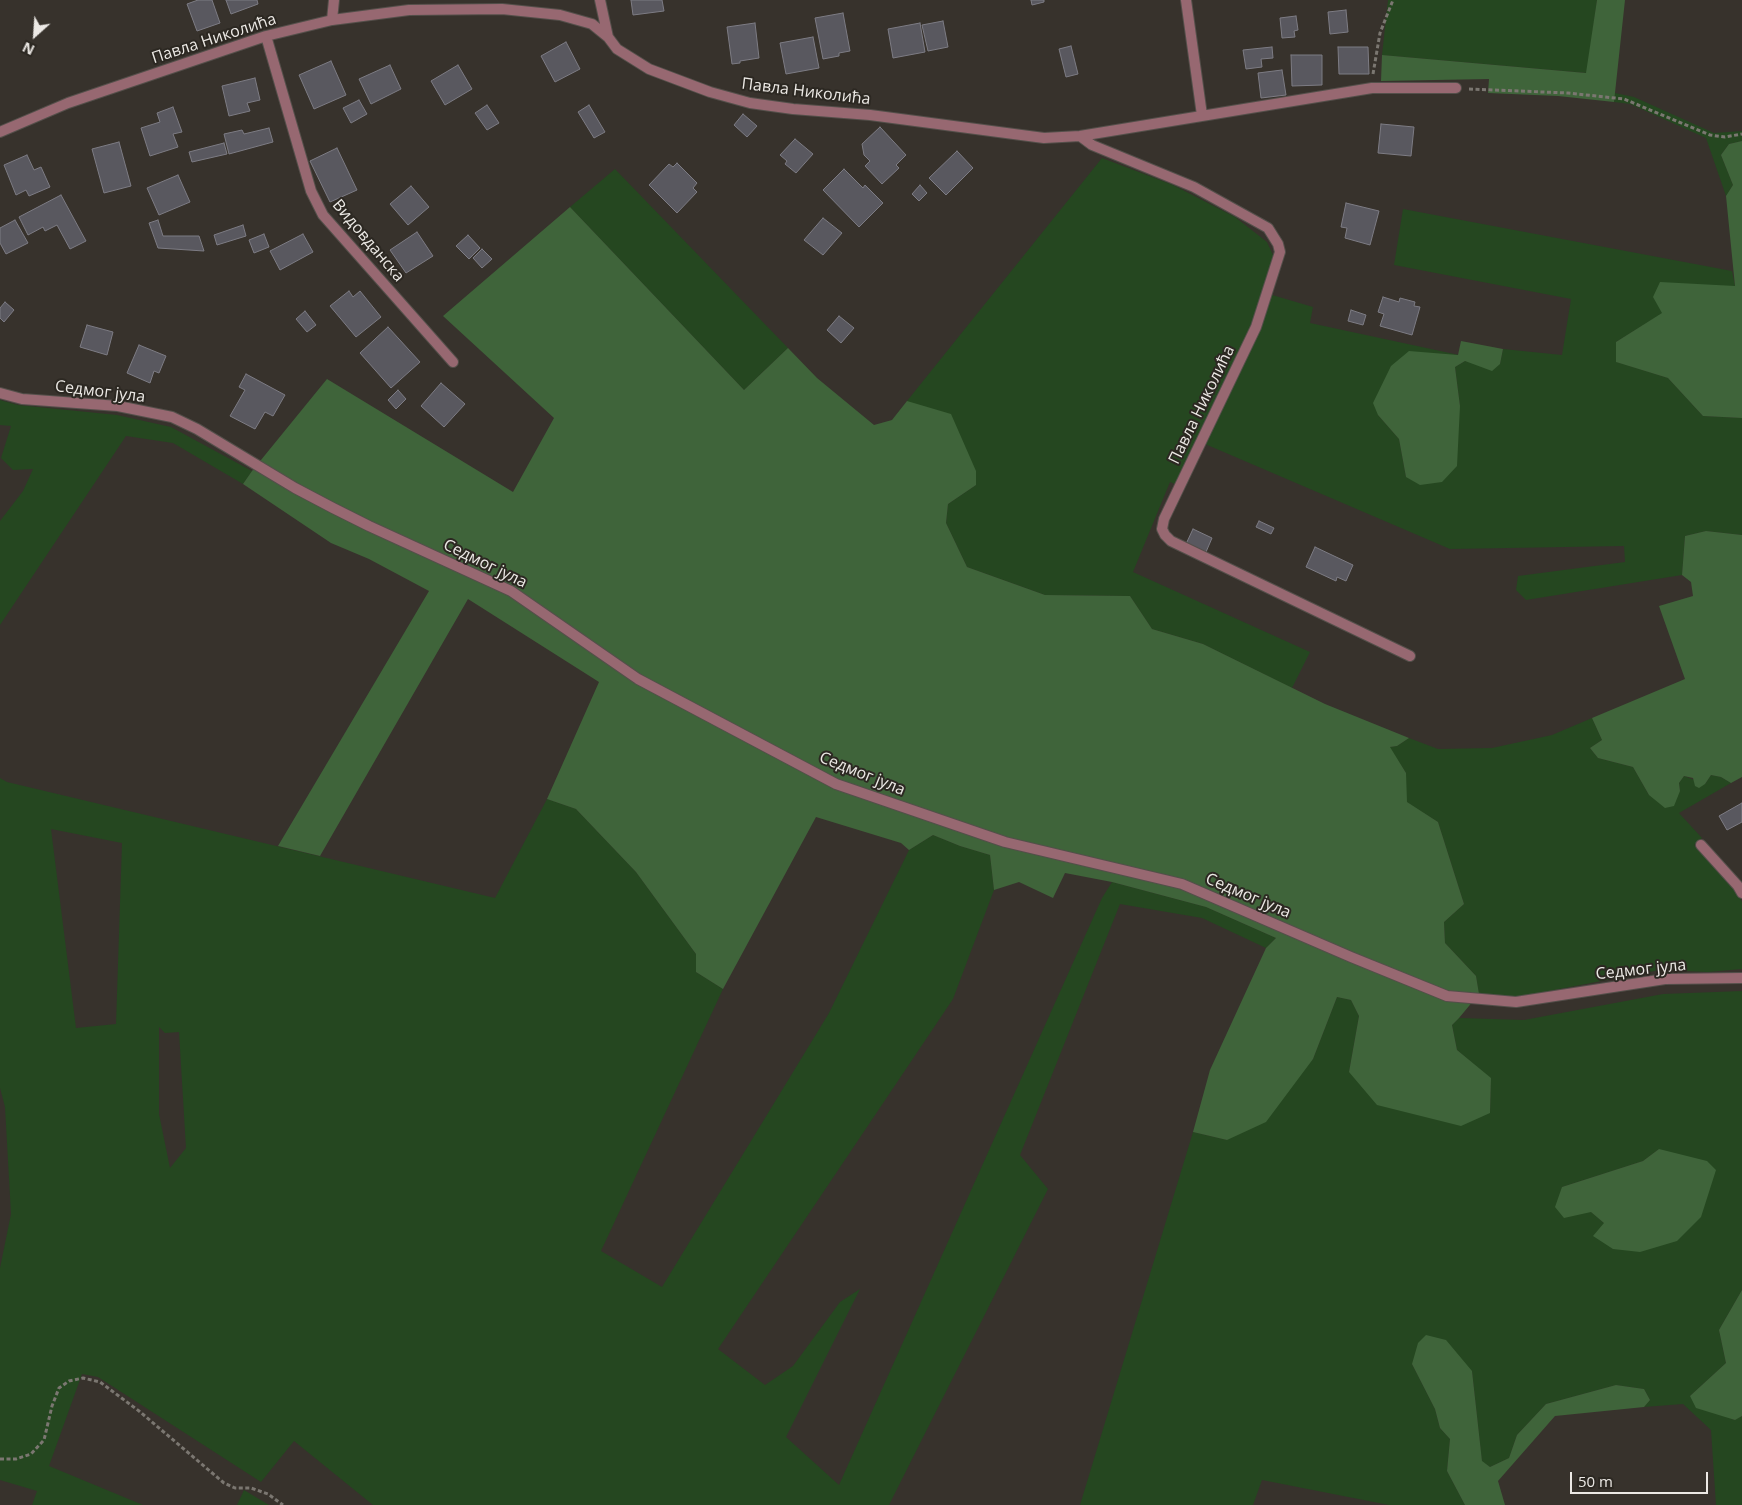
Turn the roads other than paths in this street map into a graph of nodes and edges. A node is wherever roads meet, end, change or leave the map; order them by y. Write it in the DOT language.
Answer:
graph roads {
  1 [pos="334,0"];
  2 [pos="600,0"];
  3 [pos="1186,0"];
  4 [pos="332,20"];
  5 [pos="266,36"];
  6 [pos="608,38"];
  7 [pos="1456,88"];
  8 [pos="1202,115"];
  9 [pos="0,132"];
  10 [pos="1080,136"];
  11 [pos="452,362"];
  12 [pos="0,393"];
  13 [pos="1410,656"];
  14 [pos="1701,845"];
  15 [pos="1742,893"];
  16 [pos="1742,978"];
  1 -- 4 [label="street"];
  2 -- 6 [label="street"];
  3 -- 8 [label="street"];
  4 -- 5 [label="street, Павла Николића"];
  4 -- 6 [label="street, Павла Николића"];
  5 -- 9 [label="street, Павла Николића"];
  5 -- 11 [label="street, Видовданска"];
  6 -- 10 [label="street, Павла Николића"];
  7 -- 8 [label="street, Павла Николића"];
  8 -- 10 [label="street, Павла Николића"];
  10 -- 13 [label="street, Павла Николића"];
  12 -- 16 [label="street, Седмог јула"];
  14 -- 15 [label="street"];
}
